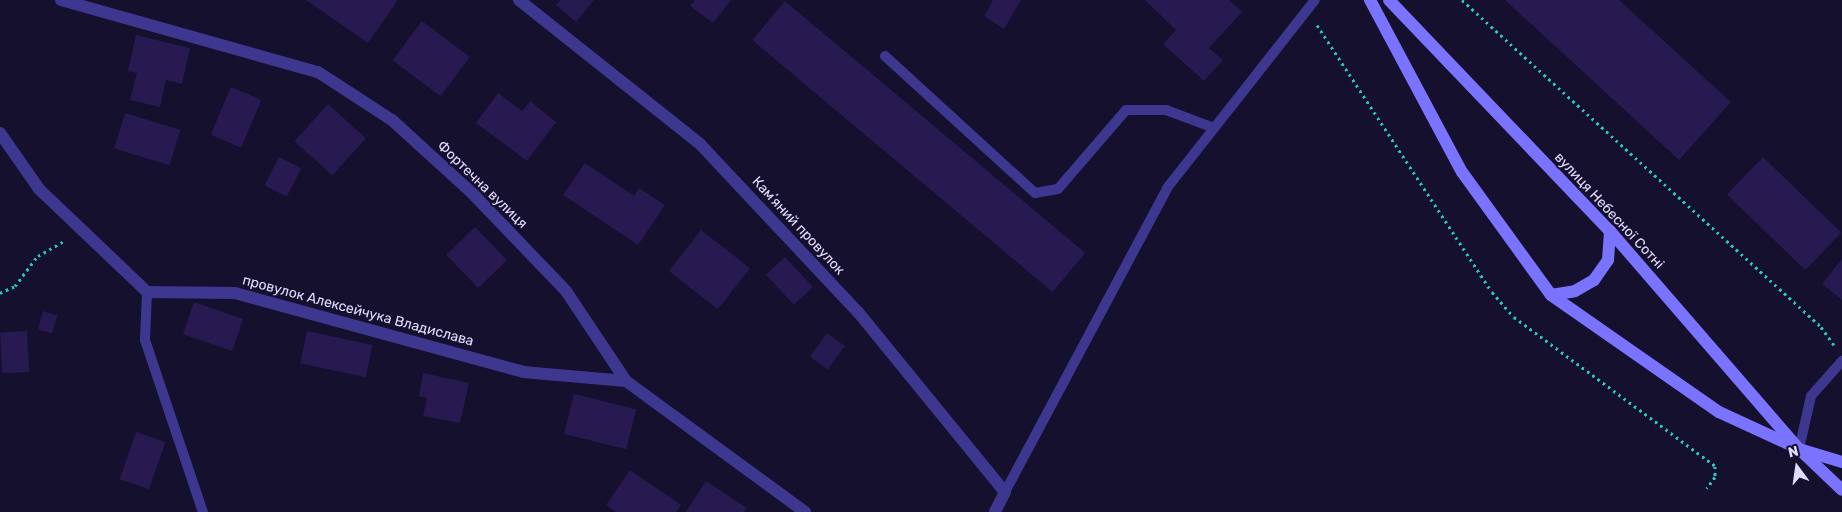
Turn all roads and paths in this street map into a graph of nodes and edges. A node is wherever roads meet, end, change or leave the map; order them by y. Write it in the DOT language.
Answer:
graph roads {
  1 [pos="61,0"];
  2 [pos="519,0"];
  3 [pos="1315,0"];
  4 [pos="1370,0"];
  5 [pos="1389,0"];
  6 [pos="1462,0"];
  7 [pos="1306,12"];
  8 [pos="885,56"];
  9 [pos="1214,128"];
  10 [pos="0,133"];
  11 [pos="1610,232"];
  12 [pos="85,235"];
  13 [pos="148,292"];
  14 [pos="0,293"];
  15 [pos="1551,295"];
  16 [pos="1837,348"];
  17 [pos="1842,361"];
  18 [pos="626,381"];
  19 [pos="1799,450"];
  20 [pos="1842,462"];
  21 [pos="1706,488"];
  22 [pos="1842,490"];
  23 [pos="1005,492"];
  24 [pos="203,512"];
  25 [pos="805,512"];
  26 [pos="995,512"];
  1 -- 18 [label="street, Фортечна вулиця"];
  2 -- 23 [label="street, Камʼяний провулок"];
  3 -- 7 [label="lane"];
  4 -- 15 [label="main road"];
  5 -- 11 [label="main road, вулиця Небесної Сотні"];
  6 -- 16 [label="path"];
  7 -- 9 [label="lane"];
  7 -- 21 [label="path"];
  8 -- 9 [label="lane"];
  9 -- 23 [label="lane"];
  10 -- 12 [label="street"];
  11 -- 15 [label="main road"];
  11 -- 19 [label="main road, вулиця Небесної Сотні"];
  12 -- 13 [label="street"];
  12 -- 14 [label="path"];
  13 -- 18 [label="street, провулок Алексейчука Владислава"];
  13 -- 24 [label="lane"];
  15 -- 19 [label="main road"];
  17 -- 19 [label="lane"];
  18 -- 25 [label="street, Фортечна вулиця"];
  19 -- 20 [label="main road"];
  19 -- 22 [label="main road"];
  23 -- 26 [label="street"];
}
